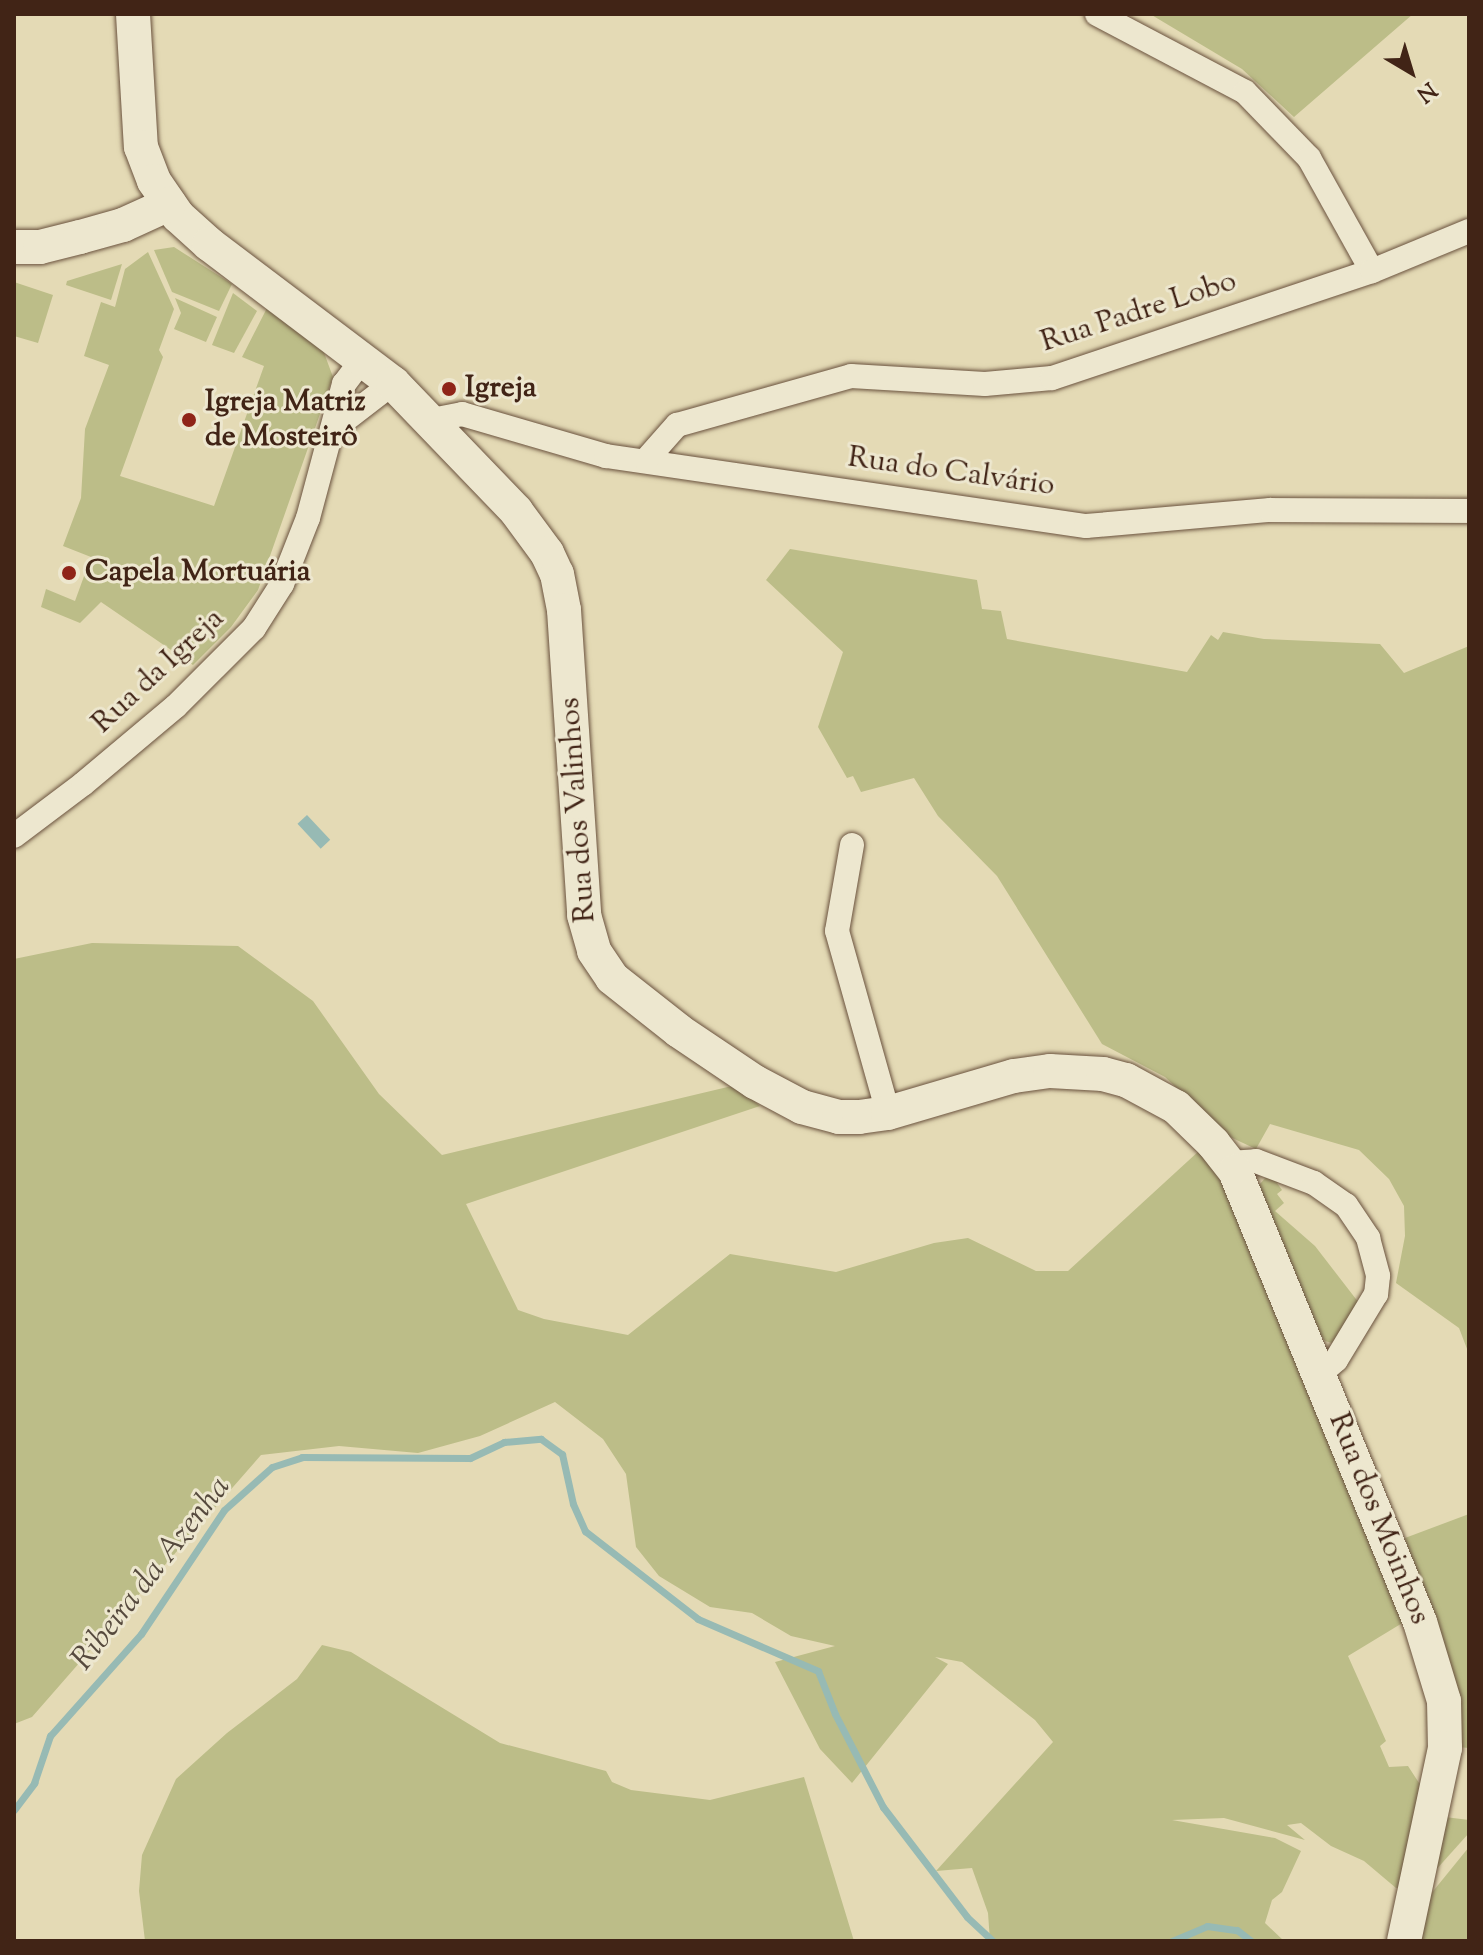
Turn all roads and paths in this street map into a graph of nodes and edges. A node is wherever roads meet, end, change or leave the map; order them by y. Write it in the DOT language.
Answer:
graph roads {
  1 [pos="133,14"];
  2 [pos="1097,14"];
  3 [pos="169,204"];
  4 [pos="1469,231"];
  5 [pos="14,247"];
  6 [pos="1372,271"];
  7 [pos="363,359"];
  8 [pos="393,383"];
  9 [pos="432,420"];
  10 [pos="332,430"];
  11 [pos="646,460"];
  12 [pos="1469,511"];
  13 [pos="14,836"];
  14 [pos="852,845"];
  15 [pos="888,1113"];
  16 [pos="1195,1124"];
  17 [pos="1229,1163"];
  18 [pos="1320,1374"];
  19 [pos="1404,1941"];
  1 -- 3 [label="main road, Rua dos Valinhos"];
  2 -- 6 [label="street"];
  3 -- 5 [label="main road"];
  3 -- 7 [label="main road, Rua dos Valinhos"];
  4 -- 6 [label="street, Rua Padre Lobo"];
  6 -- 11 [label="street, Rua Padre Lobo"];
  7 -- 8 [label="main road, Rua dos Valinhos"];
  7 -- 10 [label="street, Rua da Igreja"];
  8 -- 9 [label="main road, Rua dos Valinhos"];
  8 -- 10 [label="street"];
  9 -- 11 [label="street, Rua do Calvário"];
  9 -- 15 [label="main road, Rua dos Valinhos"];
  10 -- 13 [label="street, Rua da Igreja"];
  11 -- 12 [label="street, Rua do Calvário"];
  14 -- 15 [label="street"];
  15 -- 16 [label="main road, Rua dos Valinhos"];
  16 -- 17 [label="main road, Rua dos Moinhos"];
  17 -- 18 [label="main road, Rua dos Moinhos"];
  17 -- 18 [label="street"];
  18 -- 19 [label="main road, Rua dos Moinhos"];
}
